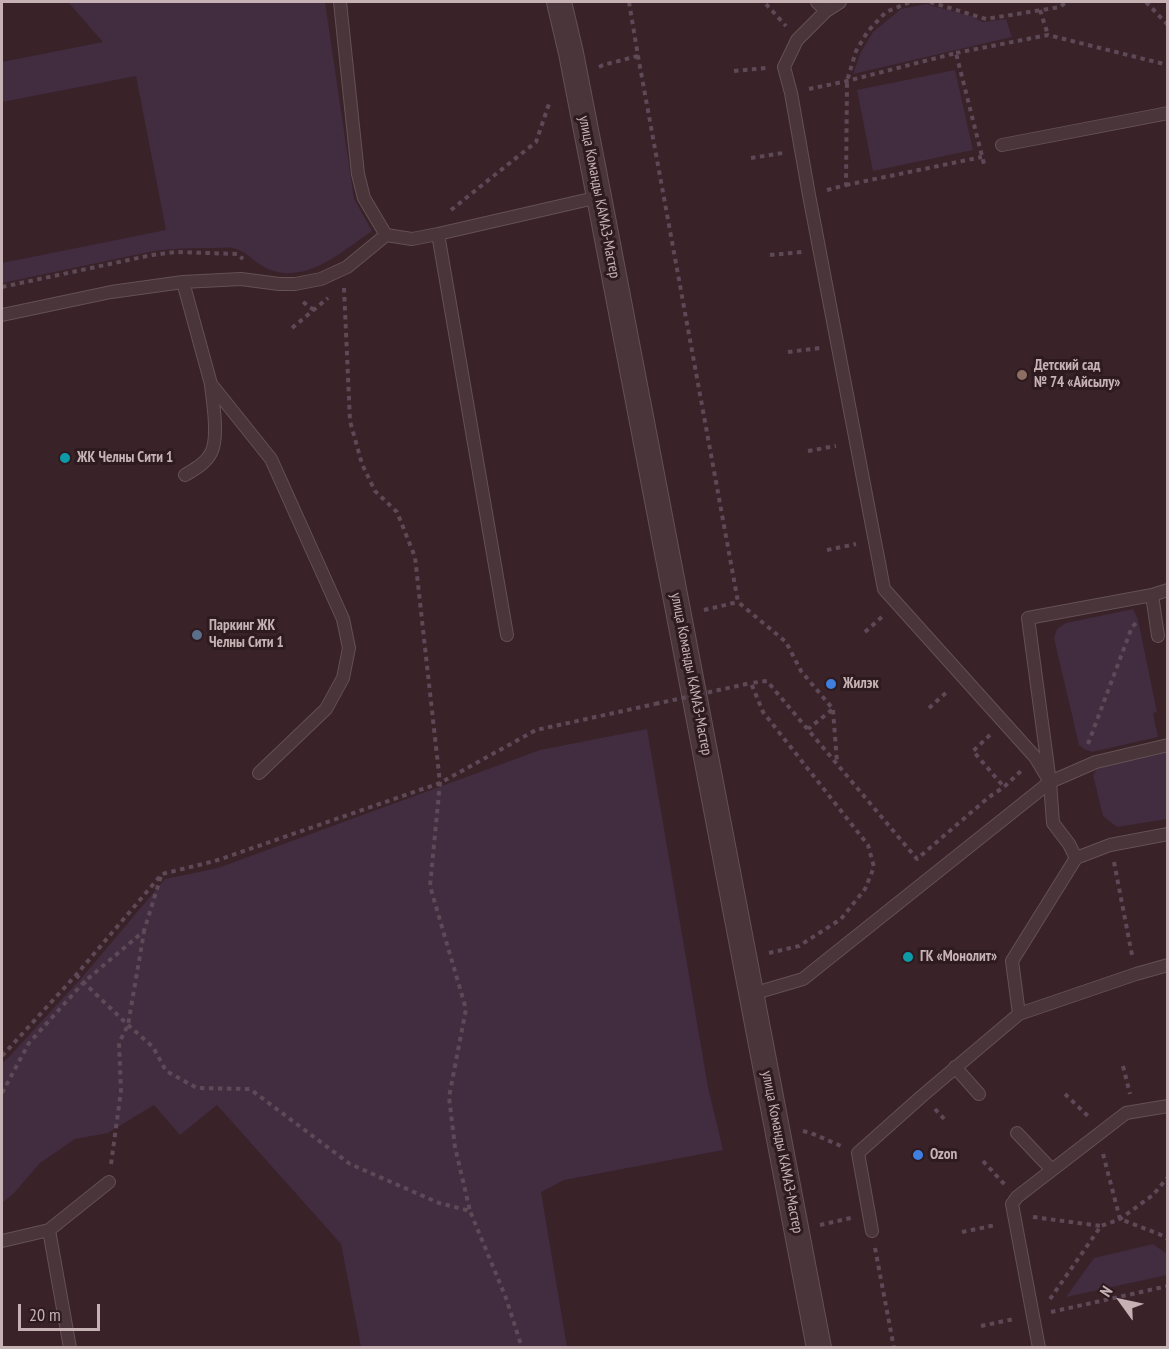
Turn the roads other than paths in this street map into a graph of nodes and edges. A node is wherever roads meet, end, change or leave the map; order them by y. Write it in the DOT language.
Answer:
graph roads {
  1 [pos="340,2"];
  2 [pos="559,2"];
  3 [pos="840,2"];
  4 [pos="821,6"];
  5 [pos="1167,113"];
  6 [pos="1002,145"];
  7 [pos="599,197"];
  8 [pos="438,234"];
  9 [pos="386,236"];
  10 [pos="183,282"];
  11 [pos="2,315"];
  12 [pos="211,384"];
  13 [pos="185,475"];
  14 [pos="1167,590"];
  15 [pos="1152,595"];
  16 [pos="507,635"];
  17 [pos="1158,636"];
  18 [pos="1167,745"];
  19 [pos="259,773"];
  20 [pos="1050,782"];
  21 [pos="1167,834"];
  22 [pos="1076,858"];
  23 [pos="1167,965"];
  24 [pos="752,994"];
  25 [pos="1019,1014"];
  26 [pos="955,1067"];
  27 [pos="980,1094"];
  28 [pos="1167,1106"];
  29 [pos="1017,1133"];
  30 [pos="1052,1170"];
  31 [pos="109,1182"];
  32 [pos="49,1230"];
  33 [pos="872,1231"];
  34 [pos="2,1241"];
  35 [pos="70,1347"];
  36 [pos="819,1347"];
  37 [pos="1039,1347"];
  1 -- 9 [label="lane"];
  2 -- 7 [label="street, улица Команды КАМАЗ-Мастер"];
  3 -- 4 [label="lane"];
  4 -- 20 [label="lane"];
  5 -- 6 [label="lane"];
  7 -- 8 [label="lane"];
  7 -- 24 [label="street, улица Команды КАМАЗ-Мастер"];
  8 -- 9 [label="lane"];
  8 -- 16 [label="lane"];
  9 -- 10 [label="lane"];
  10 -- 11 [label="lane"];
  10 -- 12 [label="lane"];
  12 -- 13 [label="lane"];
  12 -- 19 [label="lane"];
  14 -- 15 [label="lane"];
  15 -- 17 [label="lane"];
  15 -- 20 [label="lane"];
  18 -- 20 [label="lane"];
  20 -- 22 [label="lane"];
  20 -- 24 [label="lane"];
  21 -- 22 [label="lane"];
  22 -- 25 [label="lane"];
  23 -- 25 [label="lane"];
  24 -- 36 [label="street, улица Команды КАМАЗ-Мастер"];
  25 -- 26 [label="lane"];
  26 -- 27 [label="lane"];
  26 -- 33 [label="lane"];
  28 -- 30 [label="lane"];
  29 -- 30 [label="lane"];
  30 -- 37 [label="lane"];
  31 -- 32 [label="lane"];
  32 -- 34 [label="lane"];
  32 -- 35 [label="lane"];
}
